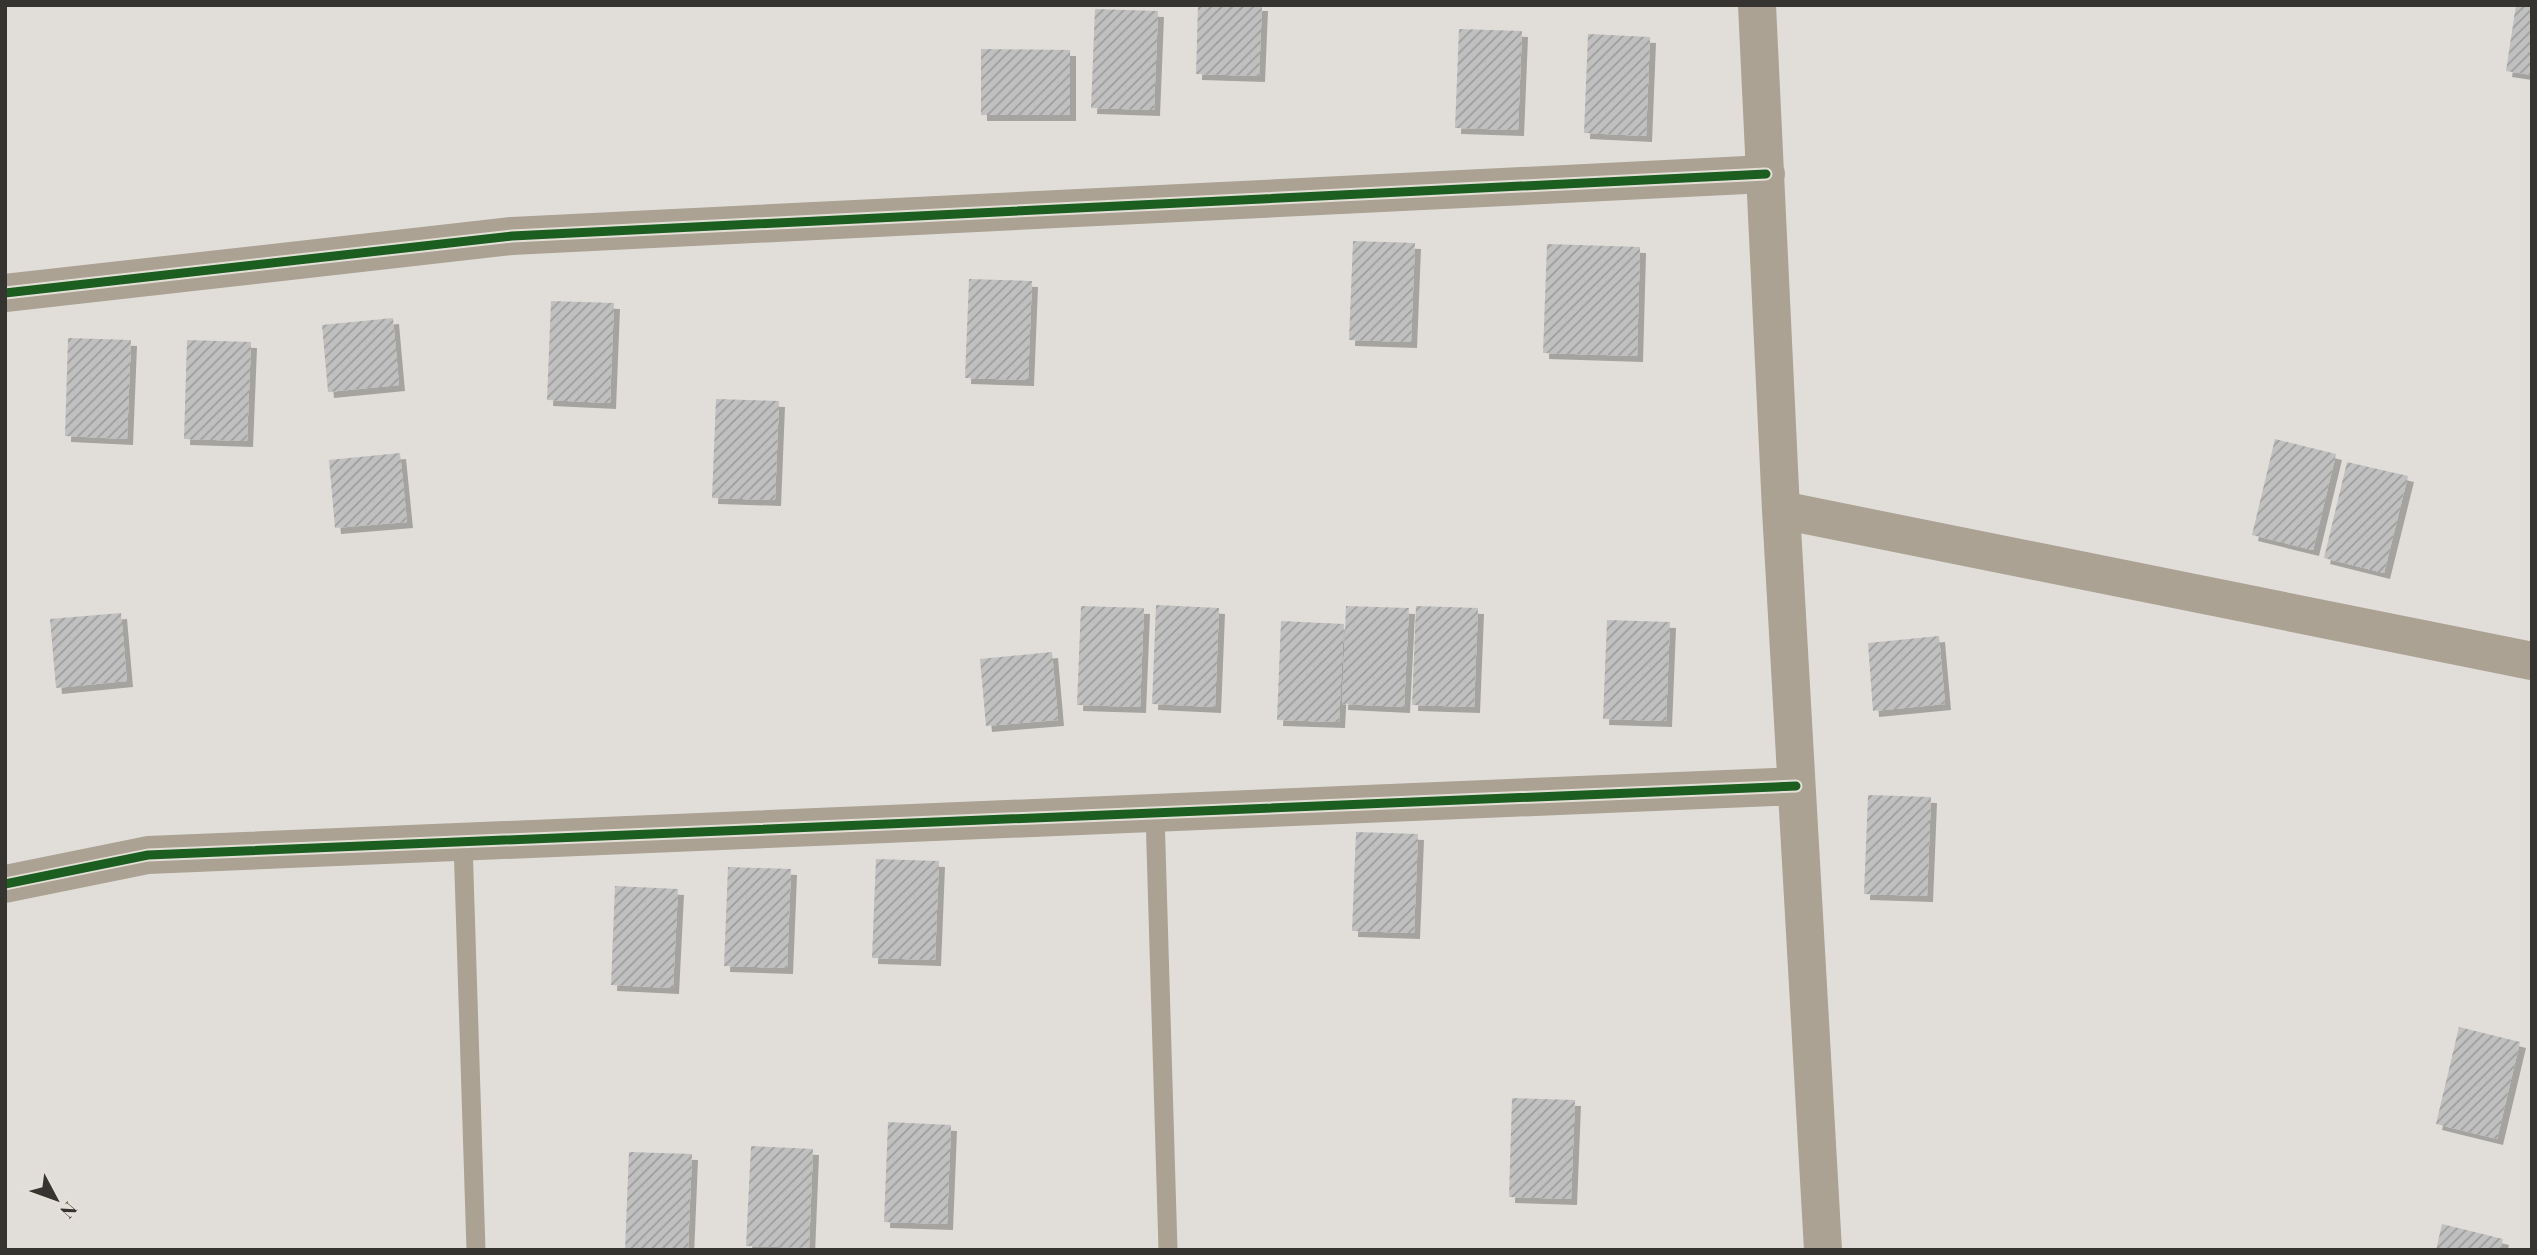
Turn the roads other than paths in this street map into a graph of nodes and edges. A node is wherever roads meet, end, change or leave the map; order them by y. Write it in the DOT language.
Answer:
graph roads {
  1 [pos="1758,5"];
  2 [pos="1766,174"];
  3 [pos="5,293"];
  4 [pos="1781,510"];
  5 [pos="2532,661"];
  6 [pos="1796,786"];
  7 [pos="1155,813"];
  8 [pos="463,842"];
  9 [pos="5,884"];
  10 [pos="476,1250"];
  11 [pos="1168,1250"];
  12 [pos="1823,1250"];
  1 -- 2 [label="street"];
  2 -- 3 [label="street"];
  2 -- 4 [label="street"];
  4 -- 5 [label="street"];
  4 -- 6 [label="street"];
  6 -- 7 [label="street"];
  6 -- 12 [label="street"];
  7 -- 8 [label="street"];
  7 -- 11 [label="lane"];
  8 -- 9 [label="street"];
  8 -- 10 [label="lane"];
}
